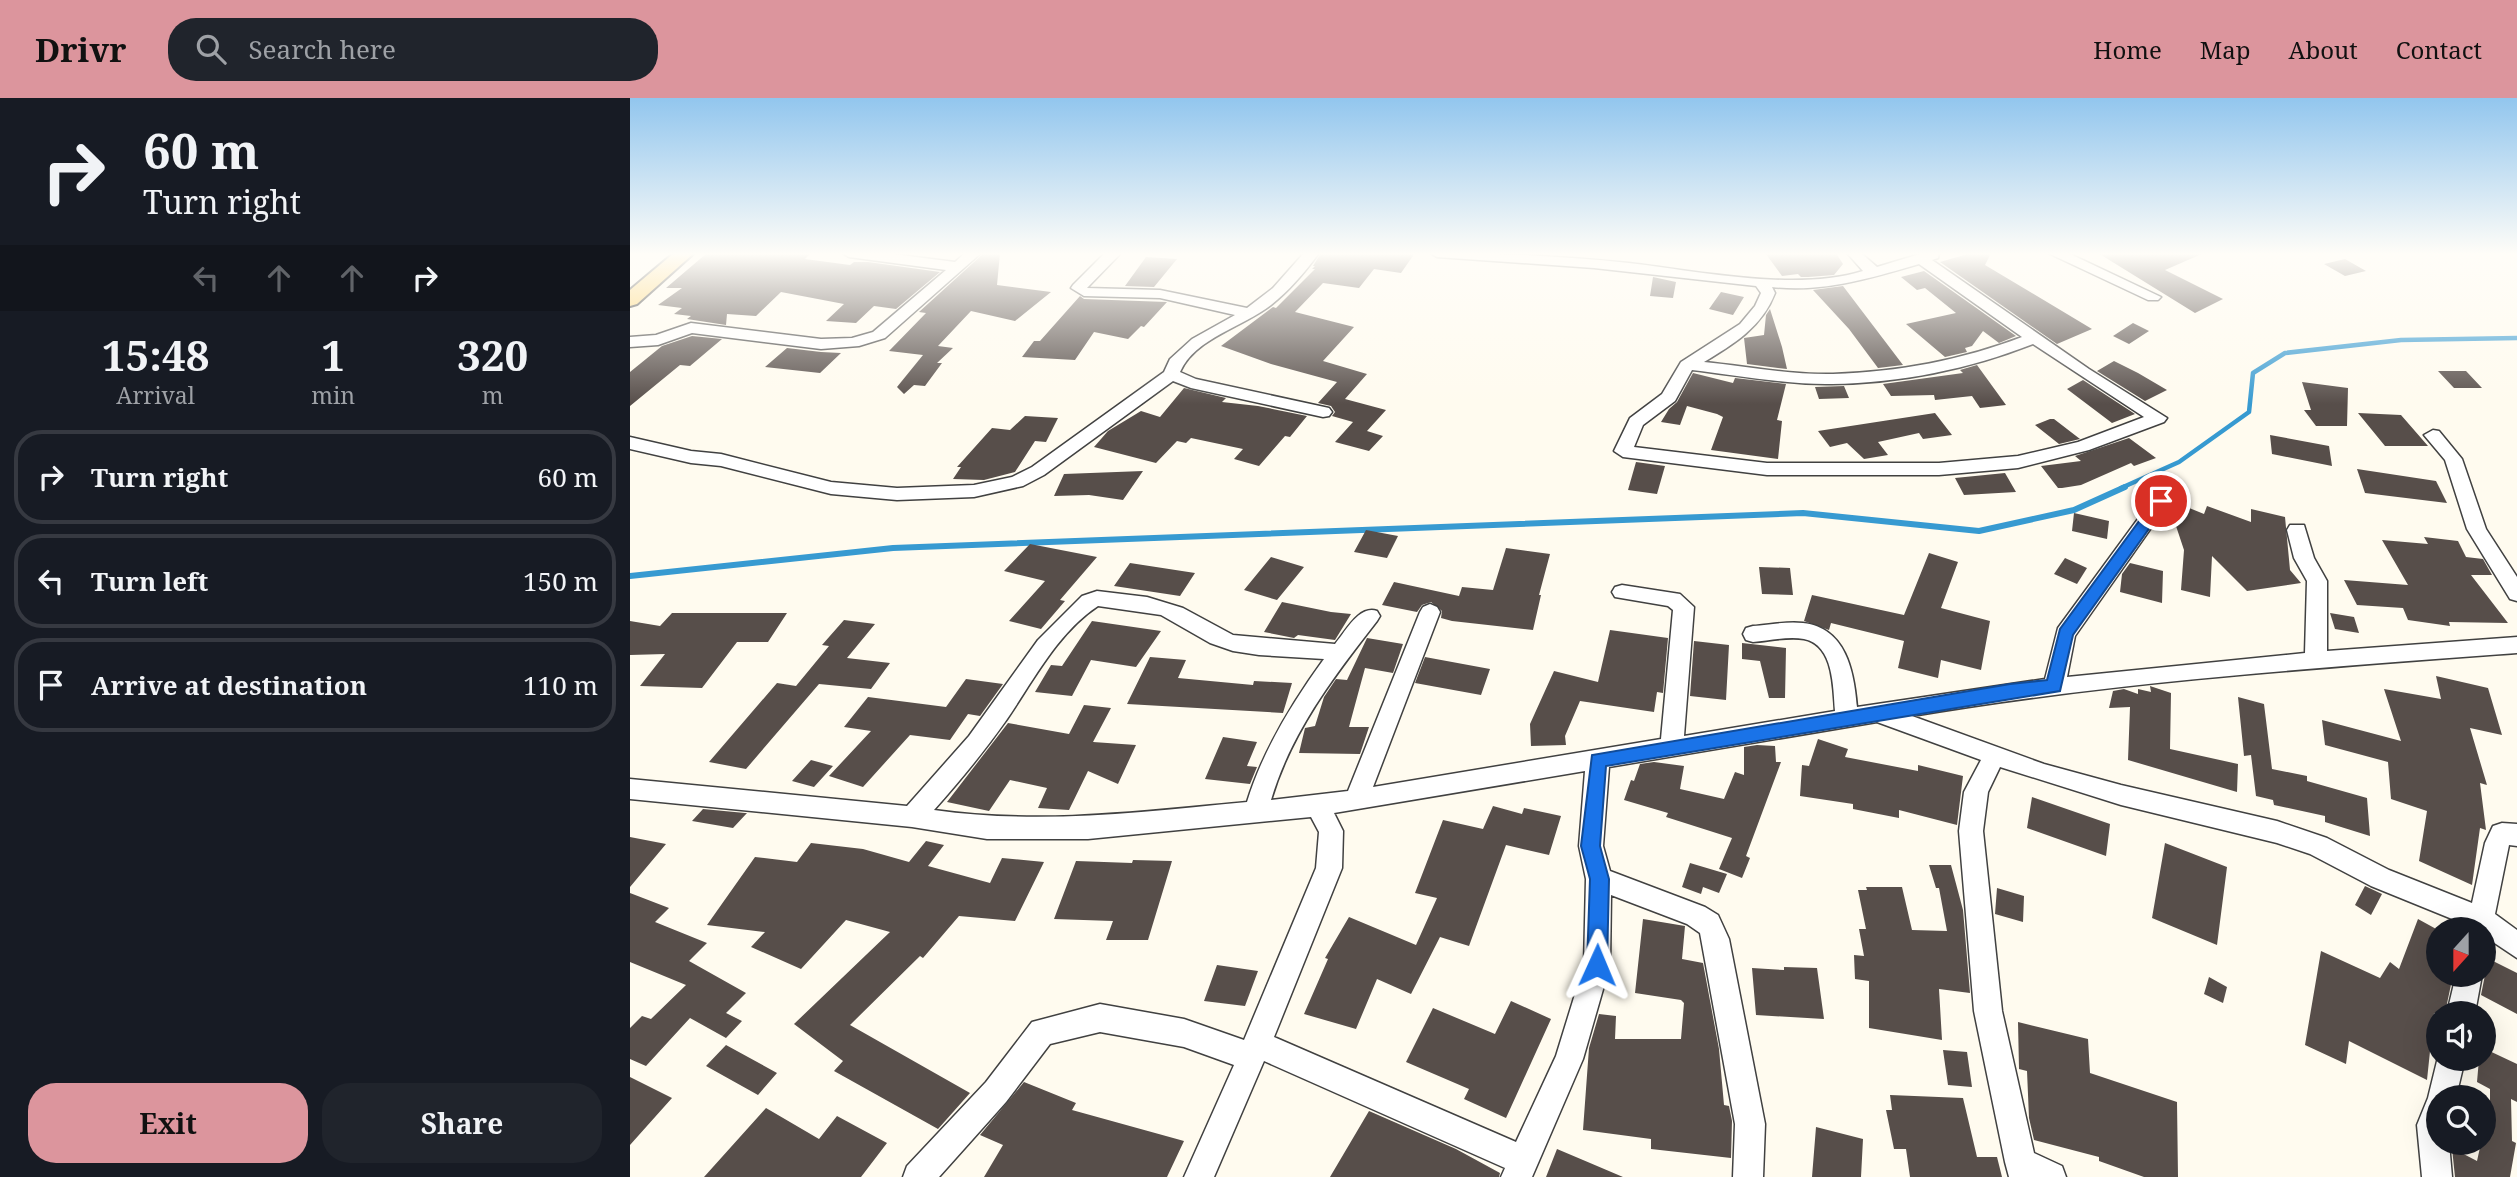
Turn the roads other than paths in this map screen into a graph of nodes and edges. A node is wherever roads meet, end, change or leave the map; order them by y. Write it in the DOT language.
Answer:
graph roads {
  1 [pos="916,303"];
  2 [pos="1204,303"];
  3 [pos="1265,303"];
  4 [pos="1763,303"];
  5 [pos="1984,303"];
  6 [pos="1249,313"];
  7 [pos="2034,338"];
  8 [pos="630,342"];
  9 [pos="1686,365"];
  10 [pos="1171,374"];
  11 [pos="1323,412"];
  12 [pos="2433,435"];
  13 [pos="630,443"];
  14 [pos="2161,501"];
  15 [pos="2297,530"];
  16 [pos="1622,592"];
  17 [pos="2517,594"];
  18 [pos="1430,612"];
  19 [pos="1370,616"];
  20 [pos="1753,635"];
  21 [pos="2517,645"];
  22 [pos="1339,653"];
  23 [pos="2316,660"];
  24 [pos="2054,686"];
  25 [pos="1877,713"];
  26 [pos="1847,719"];
  27 [pos="1672,746"];
  28 [pos="1994,757"];
  29 [pos="1598,760"];
  30 [pos="630,789"];
  31 [pos="1356,800"];
  32 [pos="1317,806"];
  33 [pos="1255,814"];
  34 [pos="912,817"];
  35 [pos="2517,835"];
  36 [pos="1600,879"];
  37 [pos="2465,917"];
  38 [pos="2481,917"];
  39 [pos="2496,933"];
  40 [pos="2517,945"];
  41 [pos="1255,1051"];
  42 [pos="2435,1155"];
  43 [pos="1520,1169"];
  44 [pos="2022,1169"];
  45 [pos="918,1177"];
  46 [pos="1199,1177"];
  47 [pos="1748,1177"];
  48 [pos="2051,1177"];
  49 [pos="2437,1177"];
  1 -- 8 [label="street"];
  2 -- 6 [label="street"];
  3 -- 6 [label="street"];
  4 -- 9 [label="street"];
  5 -- 7 [label="street"];
  6 -- 10 [label="street"];
  7 -- 9 [label="street"];
  7 -- 9 [label="street"];
  10 -- 11 [label="street"];
  10 -- 13 [label="street"];
  12 -- 17 [label="street"];
  14 -- 24 [label="street"];
  15 -- 23 [label="street"];
  16 -- 27 [label="street"];
  18 -- 31 [label="street"];
  19 -- 22 [label="street"];
  20 -- 26 [label="street"];
  21 -- 23 [label="street"];
  22 -- 33 [label="street"];
  22 -- 34 [label="street"];
  23 -- 24 [label="street"];
  24 -- 25 [label="street"];
  25 -- 26 [label="street"];
  25 -- 28 [label="street"];
  26 -- 27 [label="street"];
  27 -- 29 [label="street"];
  28 -- 37 [label="street"];
  28 -- 44 [label="street"];
  29 -- 31 [label="street"];
  29 -- 36 [label="street"];
  30 -- 34 [label="street"];
  31 -- 32 [label="street"];
  32 -- 33 [label="street"];
  32 -- 41 [label="street"];
  33 -- 34 [label="street"];
  35 -- 38 [label="street"];
  36 -- 43 [label="street"];
  36 -- 47 [label="street"];
  39 -- 40 [label="street"];
  41 -- 43 [label="street"];
  41 -- 45 [label="street"];
  41 -- 46 [label="street"];
  42 -- 49 [label="street"];
  44 -- 48 [label="street"];
}
